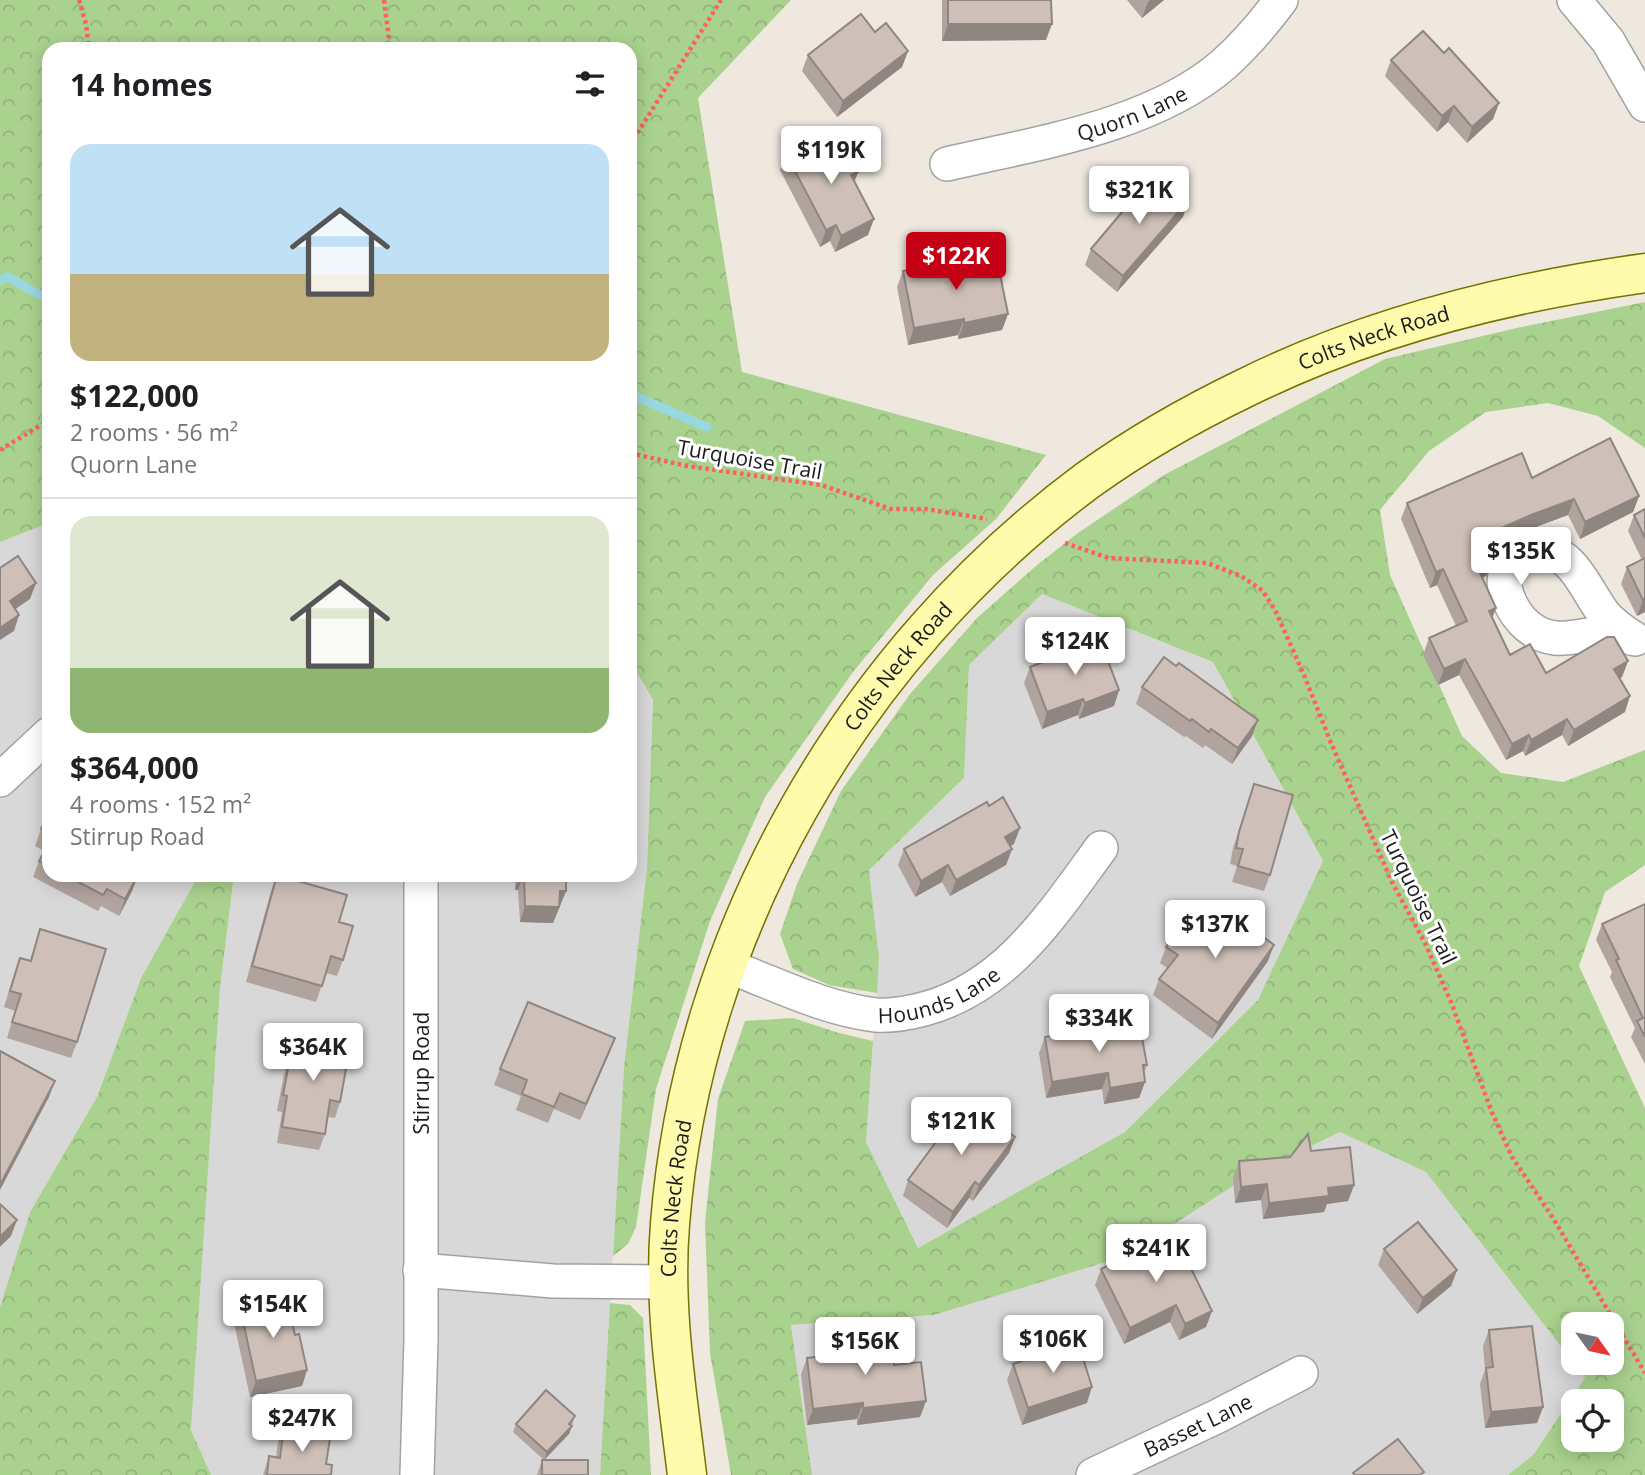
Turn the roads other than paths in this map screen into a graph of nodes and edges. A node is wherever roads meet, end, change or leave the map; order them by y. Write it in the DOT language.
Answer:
graph roads {
  1 [pos="1281,0"];
  2 [pos="1574,0"];
  3 [pos="1645,105"];
  4 [pos="947,164"];
  5 [pos="1645,273"];
  6 [pos="42,741"];
  7 [pos="0,780"];
  8 [pos="1101,848"];
  9 [pos="421,882"];
  10 [pos="725,965"];
  11 [pos="420,1270"];
  12 [pos="668,1282"];
  13 [pos="1301,1373"];
  14 [pos="417,1475"];
  15 [pos="687,1475"];
  16 [pos="1093,1475"];
  1 -- 4 [label="street, Quorn Lane"];
  2 -- 3 [label="street"];
  5 -- 10 [label="street, Colts Neck Road"];
  6 -- 7 [label="street"];
  8 -- 10 [label="street, Hounds Lane"];
  9 -- 11 [label="street, Stirrup Road"];
  10 -- 12 [label="street, Colts Neck Road"];
  11 -- 12 [label="street"];
  11 -- 14 [label="street, Stirrup Road"];
  12 -- 15 [label="street, Colts Neck Road"];
  13 -- 16 [label="street, Basset Lane"];
}
